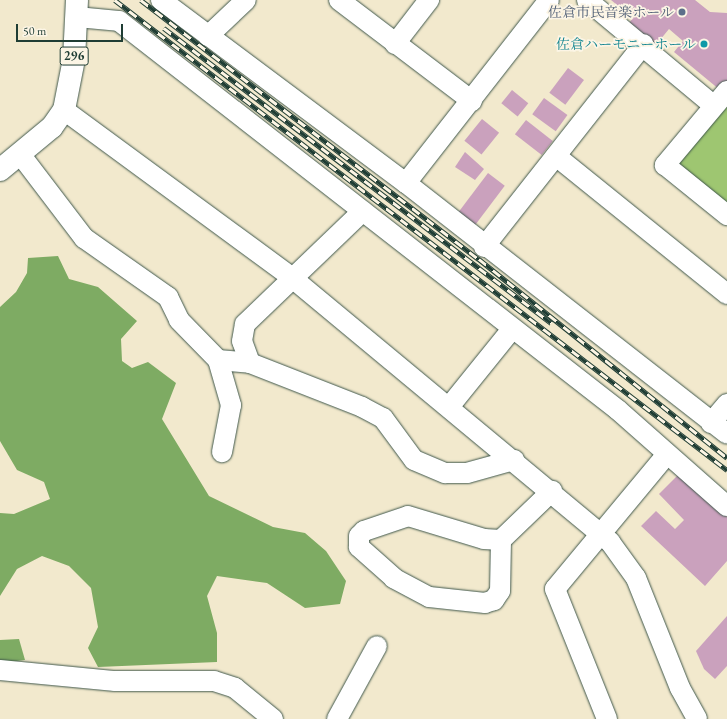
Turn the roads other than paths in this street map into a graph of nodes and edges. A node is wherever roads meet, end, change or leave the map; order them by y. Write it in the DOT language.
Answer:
graph roads {
  1 [pos="161,0"];
  2 [pos="246,0"];
  3 [pos="339,0"];
  4 [pos="429,0"];
  5 [pos="549,0"];
  6 [pos="587,0"];
  7 [pos="77,8"];
  8 [pos="208,36"];
  9 [pos="395,44"];
  10 [pos="644,44"];
  11 [pos="727,91"];
  12 [pos="472,101"];
  13 [pos="714,106"];
  14 [pos="64,110"];
  15 [pos="20,154"];
  16 [pos="556,156"];
  17 [pos="0,170"];
  18 [pos="406,183"];
  19 [pos="364,211"];
  20 [pos="727,215"];
  21 [pos="484,247"];
  22 [pos="291,277"];
  23 [pos="727,294"];
  24 [pos="512,329"];
  25 [pos="218,360"];
  26 [pos="250,363"];
  27 [pos="727,404"];
  28 [pos="449,407"];
  29 [pos="719,429"];
  30 [pos="222,452"];
  31 [pos="667,454"];
  32 [pos="514,460"];
  33 [pos="552,491"];
  34 [pos="727,506"];
  35 [pos="601,534"];
  36 [pos="501,540"];
  37 [pos="377,646"];
  38 [pos="0,670"];
  39 [pos="273,719"];
  40 [pos="337,719"];
  41 [pos="607,719"];
  42 [pos="697,719"];
  1 -- 8 [label="street"];
  2 -- 8 [label="street"];
  3 -- 9 [label="street"];
  4 -- 9 [label="street"];
  5 -- 12 [label="street"];
  6 -- 10 [label="street"];
  7 -- 14 [label="highway, 296"];
  7 -- 19 [label="street"];
  8 -- 18 [label="street"];
  9 -- 12 [label="street"];
  10 -- 13 [label="street"];
  10 -- 16 [label="street"];
  11 -- 13 [label="street"];
  12 -- 18 [label="street"];
  13 -- 20 [label="street"];
  14 -- 15 [label="highway, 296"];
  14 -- 22 [label="street"];
  15 -- 17 [label="highway, 296"];
  15 -- 25 [label="street"];
  16 -- 21 [label="street"];
  16 -- 23 [label="street"];
  18 -- 21 [label="street"];
  19 -- 22 [label="street"];
  19 -- 24 [label="street"];
  21 -- 29 [label="street"];
  22 -- 26 [label="street"];
  22 -- 28 [label="street"];
  24 -- 28 [label="street"];
  24 -- 31 [label="street"];
  25 -- 26 [label="street"];
  25 -- 30 [label="street"];
  26 -- 32 [label="street"];
  27 -- 29 [label="street"];
  28 -- 32 [label="street"];
  31 -- 34 [label="street"];
  31 -- 35 [label="street"];
  32 -- 33 [label="street"];
  33 -- 35 [label="street"];
  33 -- 36 [label="street"];
  35 -- 41 [label="street"];
  35 -- 42 [label="street"];
  36 -- 36 [label="street"];
  37 -- 40 [label="street"];
  38 -- 39 [label="street"];
}
